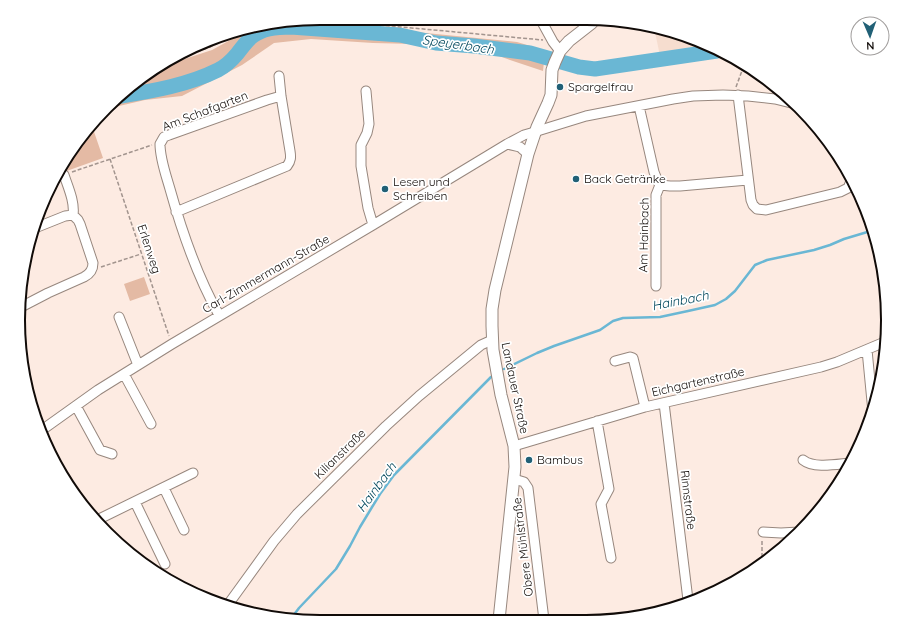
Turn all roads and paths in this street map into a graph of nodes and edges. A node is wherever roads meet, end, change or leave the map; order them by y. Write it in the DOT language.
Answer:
graph roads {
  1 [pos="377,25"];
  2 [pos="544,25"];
  3 [pos="589,25"];
  4 [pos="215,44"];
  5 [pos="557,49"];
  6 [pos="196,52"];
  7 [pos="742,70"];
  8 [pos="279,76"];
  9 [pos="366,91"];
  10 [pos="738,95"];
  11 [pos="281,96"];
  12 [pos="785,102"];
  13 [pos="638,106"];
  14 [pos="535,132"];
  15 [pos="160,144"];
  16 [pos="507,144"];
  17 [pos="528,154"];
  18 [pos="110,159"];
  19 [pos="64,175"];
  20 [pos="748,180"];
  21 [pos="660,185"];
  22 [pos="849,186"];
  23 [pos="176,212"];
  24 [pos="74,215"];
  25 [pos="373,225"];
  26 [pos="41,226"];
  27 [pos="142,254"];
  28 [pos="93,268"];
  29 [pos="656,286"];
  30 [pos="26,305"];
  31 [pos="219,315"];
  32 [pos="119,316"];
  33 [pos="492,340"];
  34 [pos="172,344"];
  35 [pos="879,344"];
  36 [pos="867,350"];
  37 [pos="615,361"];
  38 [pos="138,365"];
  39 [pos="124,374"];
  40 [pos="871,395"];
  41 [pos="664,402"];
  42 [pos="76,406"];
  43 [pos="645,407"];
  44 [pos="597,421"];
  45 [pos="151,424"];
  46 [pos="45,428"];
  47 [pos="514,446"];
  48 [pos="112,454"];
  49 [pos="803,460"];
  50 [pos="844,463"];
  51 [pos="193,473"];
  52 [pos="514,479"];
  53 [pos="164,488"];
  54 [pos="135,502"];
  55 [pos="101,518"];
  56 [pos="184,530"];
  57 [pos="763,532"];
  58 [pos="791,532"];
  59 [pos="762,557"];
  60 [pos="611,558"];
  61 [pos="165,564"];
  62 [pos="688,597"];
  63 [pos="231,601"];
  64 [pos="500,615"];
  65 [pos="543,615"];
  1 -- 5 [label="path"];
  2 -- 5 [label="street"];
  3 -- 5 [label="main road"];
  4 -- 6 [label="path"];
  5 -- 14 [label="main road, Landauer Straße"];
  7 -- 10 [label="path"];
  8 -- 11 [label="street"];
  9 -- 25 [label="street"];
  10 -- 12 [label="street, Carl-Zimmermann-Straße"];
  10 -- 13 [label="street, Carl-Zimmermann-Straße"];
  10 -- 20 [label="street"];
  11 -- 15 [label="street, Am Schafgarten"];
  11 -- 23 [label="street"];
  13 -- 14 [label="street, Carl-Zimmermann-Straße"];
  13 -- 21 [label="street, Am Hainbach"];
  14 -- 16 [label="street, Carl-Zimmermann-Straße"];
  14 -- 17 [label="main road, Landauer Straße"];
  15 -- 18 [label="path"];
  15 -- 23 [label="street, Am Schafgarten"];
  16 -- 17 [label="street"];
  16 -- 25 [label="street, Carl-Zimmermann-Straße"];
  17 -- 33 [label="main road, Landauer Straße"];
  18 -- 19 [label="path"];
  18 -- 27 [label="path, Erlenweg"];
  19 -- 24 [label="street"];
  20 -- 21 [label="street, Am Hainbach"];
  20 -- 22 [label="street"];
  21 -- 29 [label="street, Am Hainbach"];
  23 -- 31 [label="street, Am Schafgarten"];
  24 -- 26 [label="street"];
  24 -- 28 [label="street"];
  25 -- 31 [label="street, Carl-Zimmermann-Straße"];
  27 -- 28 [label="path"];
  27 -- 34 [label="path, Erlenweg"];
  28 -- 30 [label="street"];
  31 -- 34 [label="street, Carl-Zimmermann-Straße"];
  32 -- 38 [label="street"];
  33 -- 47 [label="main road, Landauer Straße"];
  33 -- 63 [label="street, Kilianstraße"];
  34 -- 38 [label="street, Carl-Zimmermann-Straße"];
  35 -- 36 [label="street, Eichgartenstraße"];
  36 -- 40 [label="street"];
  36 -- 41 [label="street, Eichgartenstraße"];
  37 -- 43 [label="street"];
  38 -- 39 [label="street, Carl-Zimmermann-Straße"];
  39 -- 42 [label="street, Carl-Zimmermann-Straße"];
  39 -- 45 [label="street"];
  41 -- 43 [label="street, Eichgartenstraße"];
  41 -- 62 [label="street, Rinnstraße"];
  42 -- 46 [label="street, Carl-Zimmermann-Straße"];
  42 -- 48 [label="street"];
  43 -- 44 [label="street, Eichgartenstraße"];
  44 -- 47 [label="street, Eichgartenstraße"];
  44 -- 60 [label="street"];
  47 -- 52 [label="main road, Landauer Straße"];
  49 -- 50 [label="street"];
  51 -- 53 [label="street"];
  52 -- 64 [label="main road, Landauer Straße"];
  52 -- 65 [label="street, Obere Mühlstraße"];
  53 -- 54 [label="street"];
  53 -- 56 [label="street"];
  54 -- 55 [label="street"];
  54 -- 61 [label="street"];
  57 -- 58 [label="street"];
  57 -- 59 [label="path"];
}
